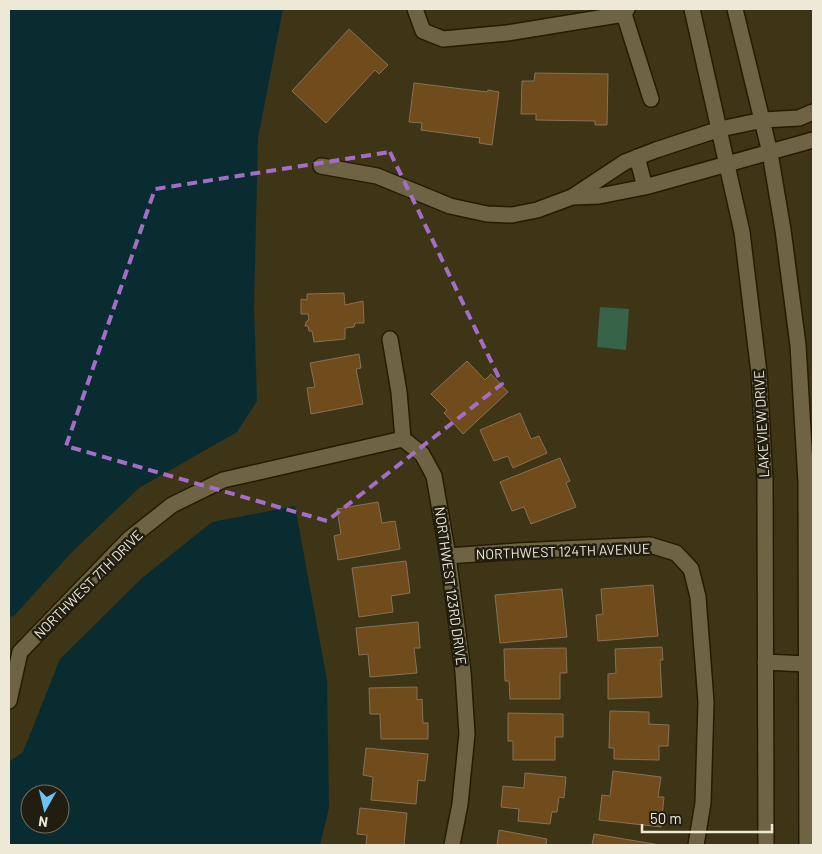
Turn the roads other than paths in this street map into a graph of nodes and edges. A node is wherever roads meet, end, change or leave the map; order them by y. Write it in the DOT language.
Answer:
graph roads {
  1 [pos="415,9"];
  2 [pos="692,9"];
  3 [pos="735,9"];
  4 [pos="626,12"];
  5 [pos="652,99"];
  6 [pos="813,112"];
  7 [pos="763,120"];
  8 [pos="720,129"];
  9 [pos="813,140"];
  10 [pos="770,153"];
  11 [pos="637,157"];
  12 [pos="728,163"];
  13 [pos="321,166"];
  14 [pos="645,188"];
  15 [pos="572,197"];
  16 [pos="390,339"];
  17 [pos="403,439"];
  18 [pos="448,556"];
  19 [pos="765,662"];
  20 [pos="806,664"];
  21 [pos="9,701"];
  22 [pos="452,845"];
  23 [pos="696,845"];
  24 [pos="766,845"];
  25 [pos="807,845"];
  1 -- 4 [label="street"];
  2 -- 8 [label="street, LAKEVIEW DRIVE"];
  3 -- 7 [label="street"];
  4 -- 5 [label="street"];
  6 -- 7 [label="street"];
  7 -- 8 [label="street"];
  7 -- 10 [label="street"];
  8 -- 11 [label="street"];
  8 -- 12 [label="street, LAKEVIEW DRIVE"];
  9 -- 10 [label="street"];
  10 -- 12 [label="street"];
  10 -- 20 [label="street"];
  11 -- 14 [label="street"];
  11 -- 15 [label="street"];
  12 -- 14 [label="street"];
  12 -- 19 [label="street, LAKEVIEW DRIVE"];
  13 -- 15 [label="street"];
  14 -- 15 [label="street"];
  16 -- 17 [label="street"];
  17 -- 18 [label="street, NORTHWEST 123RD DRIVE"];
  17 -- 21 [label="street, NORTHWEST 7TH DRIVE"];
  18 -- 22 [label="street, NORTHWEST 123RD DRIVE"];
  18 -- 23 [label="street, NORTHWEST 124TH AVENUE"];
  19 -- 20 [label="street"];
  19 -- 24 [label="street, LAKEVIEW DRIVE"];
  20 -- 25 [label="street"];
}
